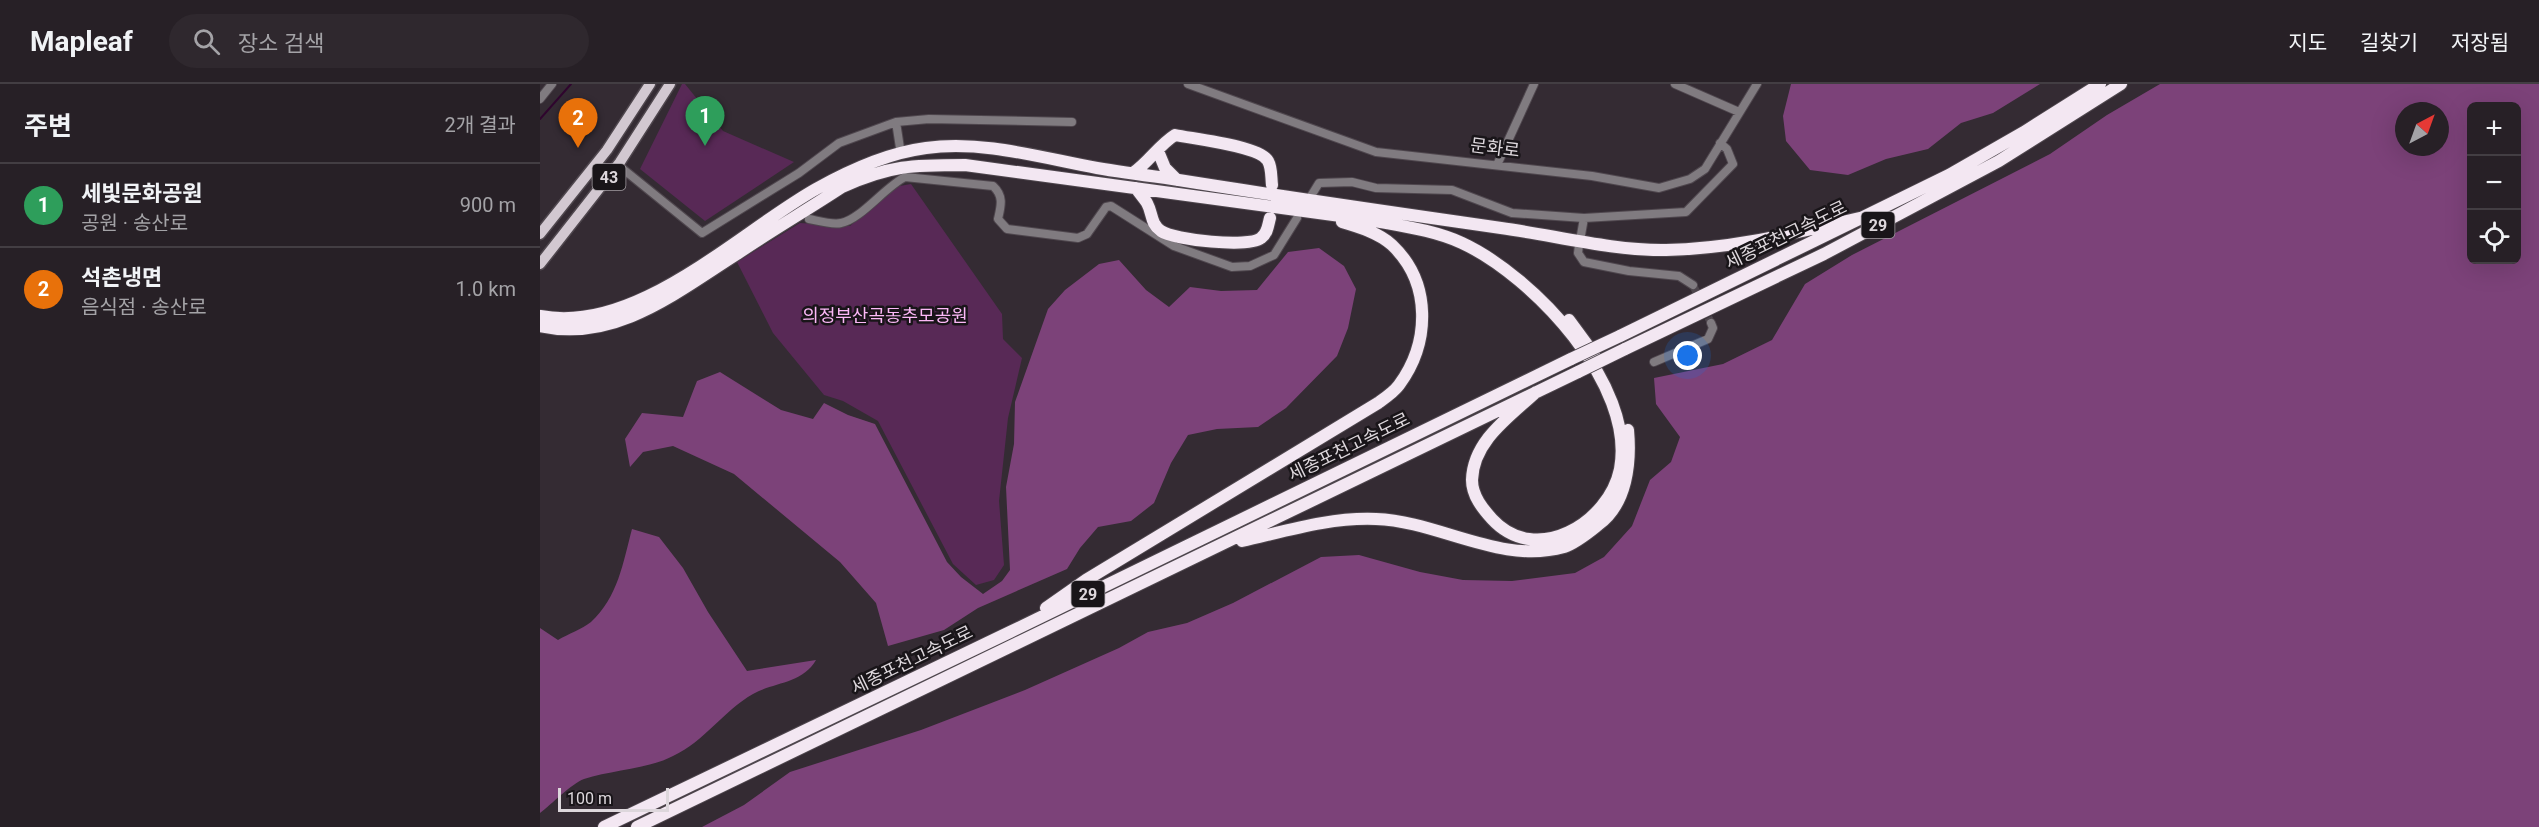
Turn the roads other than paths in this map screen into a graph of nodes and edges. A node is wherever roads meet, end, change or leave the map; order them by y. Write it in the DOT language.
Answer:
graph roads {
  1 [pos="552,84"];
  2 [pos="650,84"];
  3 [pos="670,84"];
  4 [pos="1188,84"];
  5 [pos="1534,84"];
  6 [pos="1675,84"];
  7 [pos="1757,84"];
  8 [pos="2100,84"];
  9 [pos="2121,84"];
  10 [pos="540,99"];
  11 [pos="1739,112"];
  12 [pos="896,122"];
  13 [pos="1072,122"];
  14 [pos="1720,143"];
  15 [pos="900,148"];
  16 [pos="1158,151"];
  17 [pos="618,165"];
  18 [pos="1497,165"];
  19 [pos="1133,173"];
  20 [pos="1177,180"];
  21 [pos="1272,184"];
  22 [pos="1136,188"];
  23 [pos="1168,192"];
  24 [pos="1311,196"];
  25 [pos="1313,212"];
  26 [pos="1382,212"];
  27 [pos="1150,214"];
  28 [pos="1864,217"];
  29 [pos="1269,218"];
  30 [pos="1298,218"];
  31 [pos="1584,218"];
  32 [pos="809,219"];
  33 [pos="540,234"];
  34 [pos="1581,235"];
  35 [pos="1579,245"];
  36 [pos="540,264"];
  37 [pos="1693,285"];
  38 [pos="540,309"];
  39 [pos="540,316"];
  40 [pos="574,318"];
  41 [pos="1711,323"];
  42 [pos="540,326"];
  43 [pos="1654,362"];
  44 [pos="1536,392"];
  45 [pos="1223,545"];
  46 [pos="1010,632"];
  47 [pos="604,827"];
  48 [pos="637,827"];
  1 -- 10 [label="street"];
  2 -- 33 [label="main road, 43"];
  3 -- 17 [label="main road, 43"];
  4 -- 18 [label="street, 문화로"];
  5 -- 18 [label="street"];
  6 -- 11 [label="street"];
  7 -- 11 [label="street, 문화로"];
  8 -- 28 [label="highway, 세종포천고속도로 / 29"];
  9 -- 44 [label="highway, 세종포천고속도로 / 29, bridge"];
  11 -- 14 [label="street, 문화로"];
  12 -- 13 [label="street"];
  12 -- 15 [label="street"];
  12 -- 17 [label="street"];
  14 -- 18 [label="street, 문화로"];
  14 -- 31 [label="street"];
  16 -- 19 [label="highway"];
  16 -- 20 [label="highway"];
  16 -- 21 [label="highway"];
  17 -- 36 [label="main road, 43"];
  19 -- 20 [label="highway"];
  19 -- 40 [label="highway"];
  20 -- 26 [label="highway"];
  22 -- 23 [label="highway"];
  22 -- 27 [label="highway"];
  22 -- 42 [label="highway"];
  23 -- 25 [label="highway"];
  23 -- 27 [label="highway"];
  24 -- 31 [label="street"];
  25 -- 44 [label="highway"];
  25 -- 46 [label="highway"];
  26 -- 28 [label="highway"];
  26 -- 45 [label="highway"];
  27 -- 29 [label="highway"];
  28 -- 46 [label="highway, 세종포천고속도로 / 29, bridge"];
  30 -- 32 [label="street"];
  31 -- 34 [label="street"];
  35 -- 37 [label="street"];
  38 -- 40 [label="highway"];
  39 -- 40 [label="highway"];
  41 -- 43 [label="street"];
  44 -- 45 [label="highway, 세종포천고속도로 / 29"];
  45 -- 48 [label="highway, 세종포천고속도로 / 29"];
  46 -- 47 [label="highway, 세종포천고속도로 / 29"];
}
